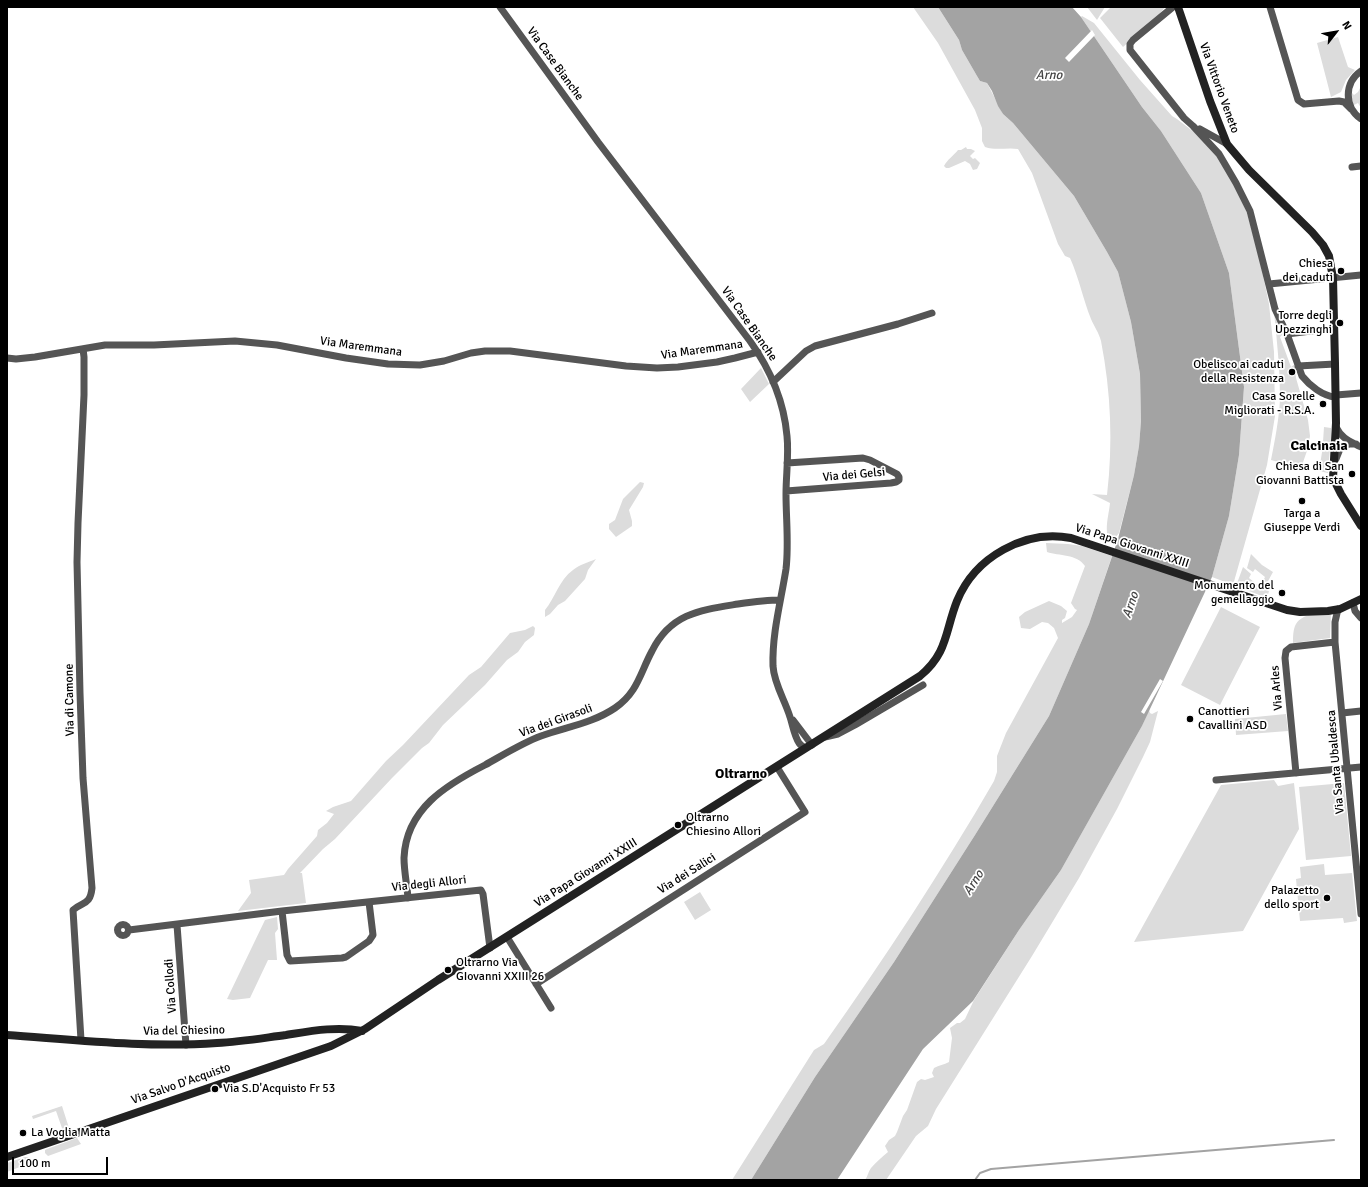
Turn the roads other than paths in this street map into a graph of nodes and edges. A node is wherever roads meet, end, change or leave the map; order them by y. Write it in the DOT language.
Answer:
graph roads {
  1 [pos="500,7"];
  2 [pos="1173,7"];
  3 [pos="1178,7"];
  4 [pos="1270,7"];
  5 [pos="1361,71"];
  6 [pos="1351,109"];
  7 [pos="1361,119"];
  8 [pos="1193,126"];
  9 [pos="1227,144"];
  10 [pos="1361,166"];
  11 [pos="1352,167"];
  12 [pos="1361,275"];
  13 [pos="1333,278"];
  14 [pos="1269,284"];
  15 [pos="932,313"];
  16 [pos="1319,330"];
  17 [pos="1287,334"];
  18 [pos="83,349"];
  19 [pos="758,352"];
  20 [pos="7,358"];
  21 [pos="1335,364"];
  22 [pos="1298,366"];
  23 [pos="773,382"];
  24 [pos="1361,393"];
  25 [pos="1336,396"];
  26 [pos="1336,428"];
  27 [pos="1358,446"];
  28 [pos="787,463"];
  29 [pos="1334,469"];
  30 [pos="786,491"];
  31 [pos="1361,526"];
  32 [pos="1361,599"];
  33 [pos="780,600"];
  34 [pos="1353,603"];
  35 [pos="1338,609"];
  36 [pos="1361,618"];
  37 [pos="1335,642"];
  38 [pos="923,685"];
  39 [pos="1361,711"];
  40 [pos="1342,713"];
  41 [pos="790,717"];
  42 [pos="795,734"];
  43 [pos="823,738"];
  44 [pos="809,747"];
  45 [pos="792,757"];
  46 [pos="777,767"];
  47 [pos="1361,767"];
  48 [pos="1347,769"];
  49 [pos="1296,773"];
  50 [pos="1216,780"];
  51 [pos="408,898"];
  52 [pos="369,902"];
  53 [pos="282,911"];
  54 [pos="1361,914"];
  55 [pos="177,925"];
  56 [pos="129,930"];
  57 [pos="507,937"];
  58 [pos="490,948"];
  59 [pos="536,984"];
  60 [pos="551,1008"];
  61 [pos="362,1031"];
  62 [pos="7,1035"];
  63 [pos="81,1040"];
  64 [pos="186,1045"];
  65 [pos="7,1157"];
  1 -- 19 [label="street, Via Case Bianche"];
  2 -- 8 [label="street"];
  3 -- 9 [label="main road, Via Vittorio Veneto"];
  4 -- 6 [label="street"];
  5 -- 6 [label="street"];
  6 -- 7 [label="street"];
  8 -- 9 [label="street"];
  8 -- 14 [label="street"];
  9 -- 13 [label="main road, Via Vittorio Veneto"];
  10 -- 11 [label="street"];
  12 -- 13 [label="street"];
  13 -- 14 [label="street"];
  13 -- 21 [label="main road, Via Vittorio Veneto"];
  14 -- 17 [label="street"];
  15 -- 23 [label="street"];
  16 -- 17 [label="street"];
  17 -- 22 [label="street"];
  18 -- 19 [label="street, Via Maremmana"];
  18 -- 20 [label="street, Via Maremmana"];
  18 -- 63 [label="street, Via di Camone"];
  19 -- 23 [label="street, Via Case Bianche"];
  21 -- 22 [label="street"];
  21 -- 25 [label="main road, Via Vittorio Veneto"];
  22 -- 25 [label="street"];
  23 -- 28 [label="street, Via Case Bianche"];
  24 -- 25 [label="street"];
  25 -- 26 [label="main road, Via Vittorio Veneto"];
  26 -- 27 [label="street"];
  26 -- 29 [label="main road, Via Vittorio Veneto"];
  27 -- 29 [label="street"];
  28 -- 30 [label="street, Via Case Bianche"];
  28 -- 30 [label="street, Via dei Gelsi"];
  29 -- 31 [label="main road, Via Vittorio Veneto"];
  30 -- 33 [label="street, Via Case Bianche"];
  32 -- 34 [label="main road, Via Papa Giovanni XXIII"];
  33 -- 41 [label="street, Via Case Bianche"];
  33 -- 51 [label="street, Via dei Girasoli"];
  34 -- 35 [label="main road, Via Papa Giovanni XXIII"];
  34 -- 36 [label="street"];
  35 -- 37 [label="street, Via Santa Ubaldesca"];
  35 -- 43 [label="main road, Via Papa Giovanni XXIII"];
  37 -- 40 [label="street, Via Santa Ubaldesca"];
  37 -- 49 [label="street, Via Arles"];
  38 -- 43 [label="street, Via Papa Giovanni XXIII"];
  39 -- 40 [label="street"];
  40 -- 48 [label="street, Via Santa Ubaldesca"];
  41 -- 42 [label="street, Via Case Bianche"];
  41 -- 44 [label="street, Via Case Bianche"];
  42 -- 44 [label="street, Via Case Bianche"];
  42 -- 45 [label="street, Via Case Bianche"];
  43 -- 44 [label="main road, Via Papa Giovanni XXIII"];
  44 -- 45 [label="main road, Via Papa Giovanni XXIII"];
  45 -- 46 [label="main road, Via Papa Giovanni XXIII"];
  46 -- 57 [label="main road, Via Papa Giovanni XXIII"];
  46 -- 59 [label="street, Via dei Salici"];
  47 -- 48 [label="street"];
  48 -- 49 [label="street"];
  48 -- 54 [label="street, Via Santa Ubaldesca"];
  49 -- 50 [label="street"];
  51 -- 52 [label="street, Via degli Allori"];
  51 -- 58 [label="street, Via degli Allori"];
  52 -- 53 [label="street, Via degli Allori"];
  52 -- 53 [label="street"];
  53 -- 55 [label="street, Via degli Allori"];
  55 -- 56 [label="street, Via degli Allori"];
  55 -- 64 [label="street, Via Collodi"];
  57 -- 58 [label="main road, Via Papa Giovanni XXIII"];
  57 -- 59 [label="street"];
  58 -- 61 [label="main road, Via Papa Giovanni XXIII"];
  59 -- 60 [label="street"];
  61 -- 64 [label="main road, Via del Chiesino"];
  61 -- 65 [label="main road, Via Salvo D'Acquisto"];
  62 -- 63 [label="main road, Via del Chiesino"];
  63 -- 64 [label="main road, Via del Chiesino"];
}
